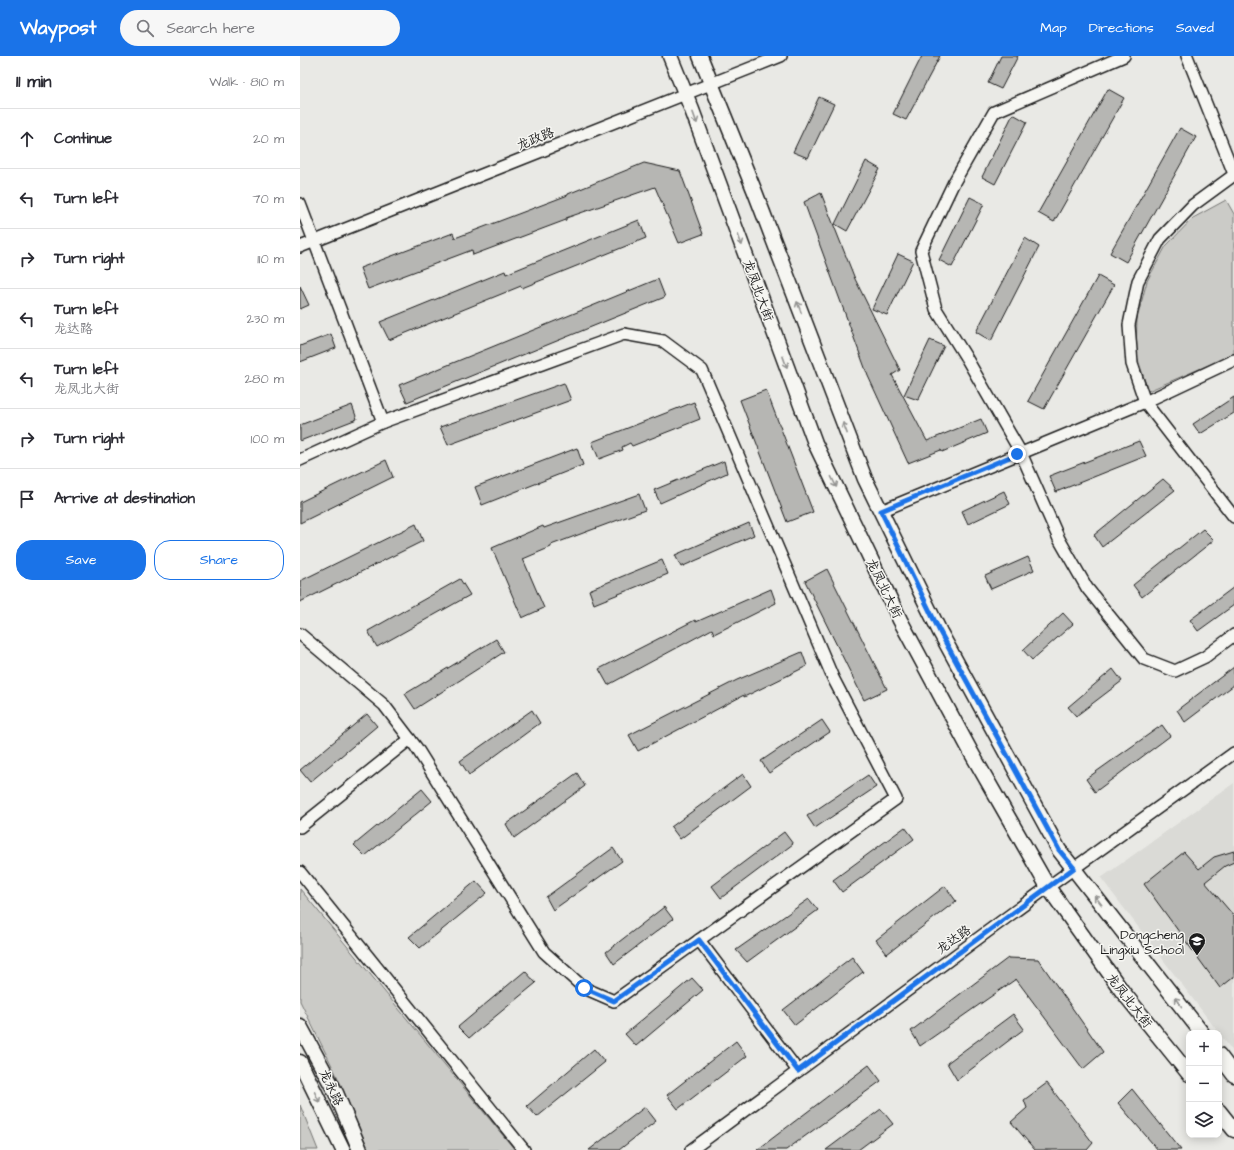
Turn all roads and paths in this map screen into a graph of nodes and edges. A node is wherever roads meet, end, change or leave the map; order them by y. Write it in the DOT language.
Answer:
graph roads {
  1 [pos="670,56"];
  2 [pos="700,56"];
  3 [pos="781,56"];
  4 [pos="1124,56"];
  5 [pos="1187,56"];
  6 [pos="711,83"];
  7 [pos="685,93"];
  8 [pos="1234,174"];
  9 [pos="300,204"];
  10 [pos="314,241"];
  11 [pos="300,247"];
  12 [pos="1234,360"];
  13 [pos="1145,402"];
  14 [pos="383,422"];
  15 [pos="1021,453"];
  16 [pos="300,460"];
  17 [pos="881,511"];
  18 [pos="1234,517"];
  19 [pos="300,634"];
  20 [pos="1234,635"];
  21 [pos="410,739"];
  22 [pos="1234,753"];
  23 [pos="300,827"];
  24 [pos="1074,868"];
  25 [pos="300,872"];
  26 [pos="1048,887"];
  27 [pos="699,940"];
  28 [pos="300,1026"];
  29 [pos="1200,1030"];
  30 [pos="1222,1059"];
  31 [pos="300,1062"];
  32 [pos="1186,1070"];
  33 [pos="798,1071"];
  34 [pos="1234,1074"];
  35 [pos="1222,1115"];
  36 [pos="1234,1130"];
  37 [pos="343,1150"];
  38 [pos="360,1150"];
  39 [pos="524,1150"];
  40 [pos="691,1150"];
  1 -- 7 [label="main road, 龙凤北大街"];
  2 -- 6 [label="main road"];
  3 -- 6 [label="street, 龙政路"];
  4 -- 15 [label="street"];
  5 -- 8 [label="street"];
  6 -- 7 [label="street, 龙政路"];
  17 -- 6 [label="main road, one-way"];
  7 -- 10 [label="street, 龙政路"];
  7 -- 26 [label="main road, 龙凤北大街, one-way"];
  8 -- 13 [label="street"];
  9 -- 10 [label="street"];
  10 -- 11 [label="street, 龙政路"];
  10 -- 14 [label="street"];
  12 -- 13 [label="street"];
  13 -- 15 [label="street"];
  13 -- 18 [label="street"];
  14 -- 16 [label="street"];
  14 -- 27 [label="street"];
  15 -- 17 [label="street"];
  15 -- 20 [label="street"];
  17 -- 24 [label="main road"];
  19 -- 21 [label="street"];
  21 -- 23 [label="street"];
  21 -- 27 [label="street"];
  22 -- 24 [label="street, 龙达路"];
  24 -- 26 [label="street, 龙达路"];
  29 -- 24 [label="main road, one-way"];
  25 -- 39 [label="street"];
  26 -- 32 [label="main road, 龙凤北大街"];
  26 -- 33 [label="street, 龙达路"];
  27 -- 33 [label="street"];
  28 -- 38 [label="main road, 龙永路"];
  30 -- 34 [label="main road"];
  31 -- 37 [label="main road, 龙永路, one-way"];
  33 -- 40 [label="street, 龙达路"];
  35 -- 36 [label="main road"];
}
